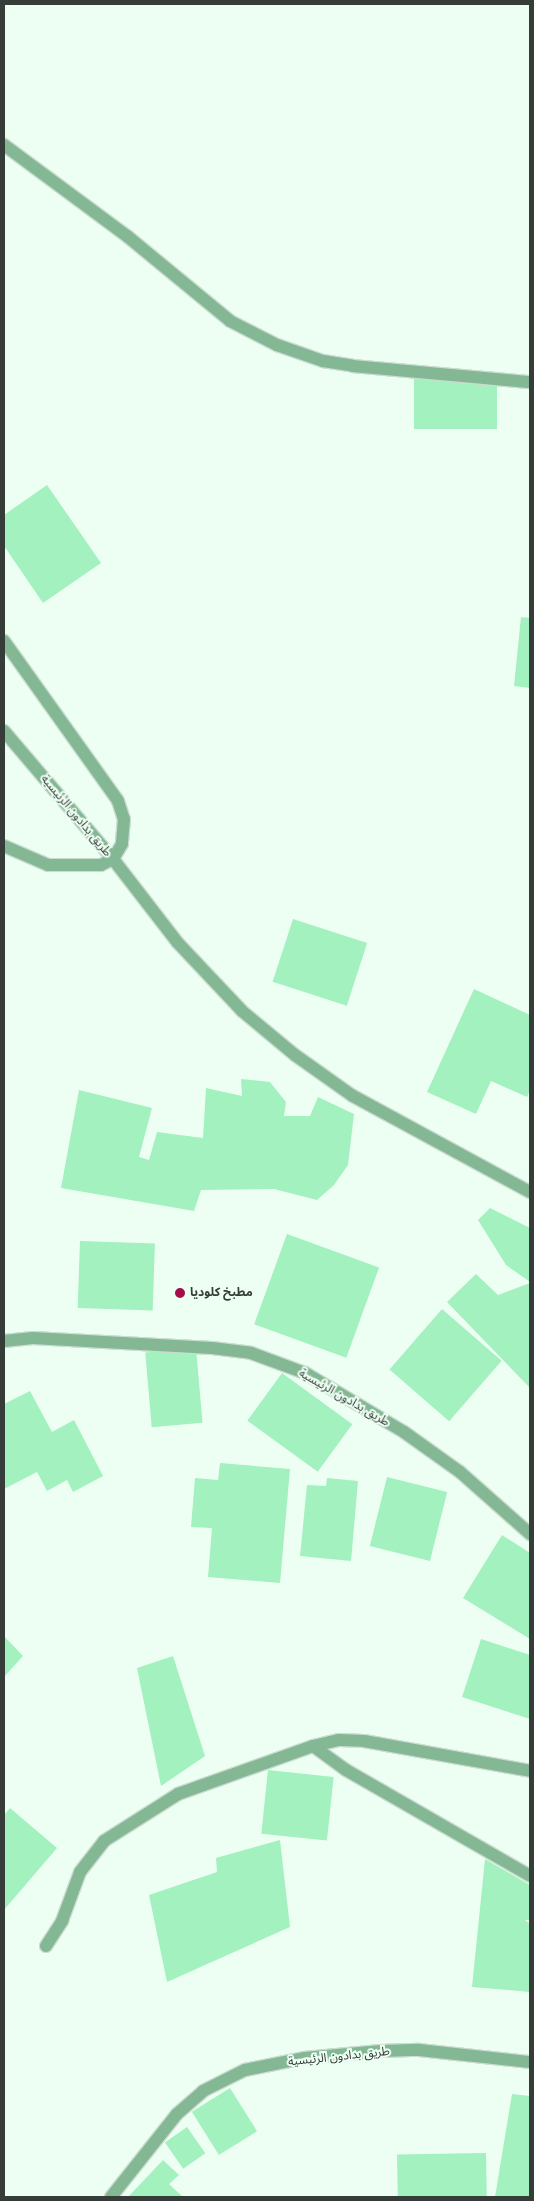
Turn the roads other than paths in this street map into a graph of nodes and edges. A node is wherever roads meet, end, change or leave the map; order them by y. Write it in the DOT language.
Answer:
graph roads {
  1 [pos="4,146"];
  2 [pos="530,382"];
  3 [pos="4,641"];
  4 [pos="4,731"];
  5 [pos="4,846"];
  6 [pos="113,859"];
  7 [pos="530,1192"];
  8 [pos="4,1341"];
  9 [pos="530,1534"];
  10 [pos="313,1746"];
  11 [pos="530,1771"];
  12 [pos="530,1876"];
  13 [pos="46,1946"];
  14 [pos="530,2062"];
  15 [pos="112,2197"];
  1 -- 2 [label="street"];
  3 -- 6 [label="street"];
  4 -- 6 [label="street, طريق بدادون الرئيسية"];
  5 -- 6 [label="street, طريق بدادون الرئيسية"];
  6 -- 7 [label="street"];
  8 -- 9 [label="street, طريق بدادون الرئيسية"];
  10 -- 11 [label="street"];
  10 -- 12 [label="street"];
  10 -- 13 [label="street"];
  14 -- 15 [label="street, طريق بدادون الرئيسية"];
}
